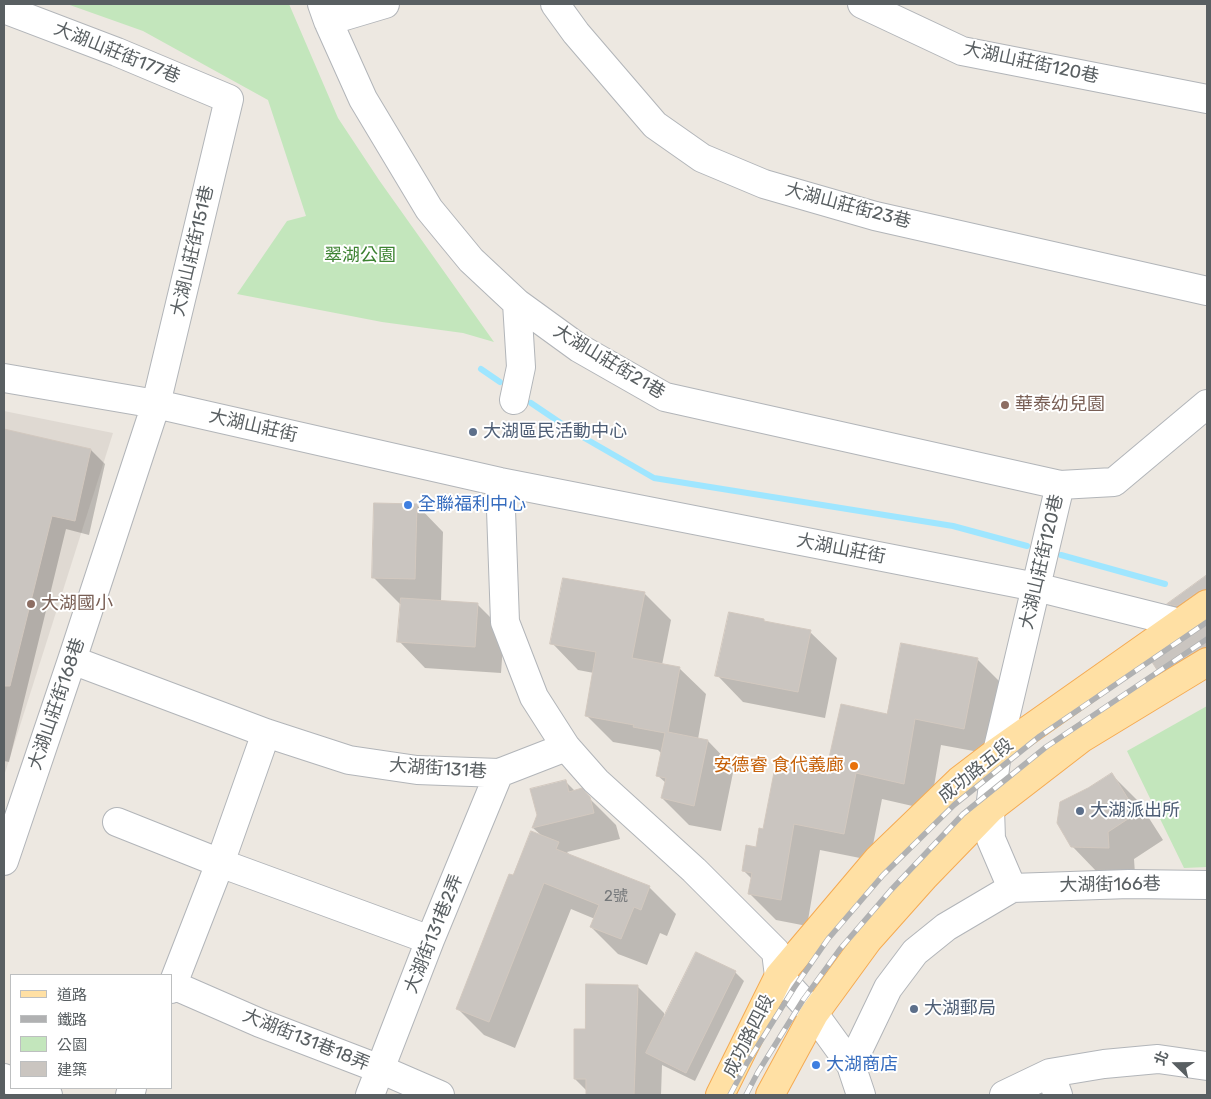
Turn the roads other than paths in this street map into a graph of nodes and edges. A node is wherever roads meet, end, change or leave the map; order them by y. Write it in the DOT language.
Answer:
graph roads {
  1 [pos="385,4"];
  2 [pos="555,4"];
  3 [pos="862,4"];
  4 [pos="4,9"];
  5 [pos="325,12"];
  6 [pos="229,99"];
  7 [pos="1207,99"];
  8 [pos="1207,291"];
  9 [pos="517,303"];
  10 [pos="4,378"];
  11 [pos="514,400"];
  12 [pos="156,404"];
  13 [pos="1207,404"];
  14 [pos="500,482"];
  15 [pos="1060,485"];
  16 [pos="1036,587"];
  17 [pos="1207,604"];
  18 [pos="1180,623"];
  19 [pos="72,660"];
  20 [pos="1207,662"];
  21 [pos="266,733"];
  22 [pos="566,747"];
  23 [pos="997,752"];
  24 [pos="499,774"];
  25 [pos="990,809"];
  26 [pos="117,822"];
  27 [pos="4,861"];
  28 [pos="220,863"];
  29 [pos="1207,885"];
  30 [pos="1012,888"];
  31 [pos="430,940"];
  32 [pos="779,976"];
  33 [pos="172,987"];
  34 [pos="814,1014"];
  35 [pos="851,1065"];
  36 [pos="1207,1066"];
  37 [pos="380,1069"];
  38 [pos="1054,1084"];
  39 [pos="32,1089"];
  40 [pos="48,1095"];
  41 [pos="370,1095"];
  42 [pos="440,1095"];
  43 [pos="720,1095"];
  44 [pos="770,1095"];
  45 [pos="861,1095"];
  46 [pos="1004,1095"];
  1 -- 5 [label="street"];
  2 -- 8 [label="street, 大湖山莊街23巷"];
  3 -- 7 [label="street, 大湖山莊街120巷"];
  4 -- 6 [label="street, 大湖山莊街177巷"];
  5 -- 9 [label="street, 大湖山莊街21巷"];
  6 -- 12 [label="street, 大湖山莊街151巷"];
  9 -- 11 [label="street"];
  9 -- 15 [label="street, 大湖山莊街21巷"];
  10 -- 12 [label="street, 大湖山莊街"];
  12 -- 14 [label="street, 大湖山莊街"];
  12 -- 19 [label="street, 大湖山莊街168巷"];
  13 -- 15 [label="street, 大湖山莊街120巷"];
  14 -- 16 [label="street, 大湖山莊街"];
  14 -- 22 [label="street"];
  15 -- 16 [label="street, 大湖山莊街120巷"];
  16 -- 18 [label="street, 大湖山莊街"];
  16 -- 23 [label="street, 大湖山莊街120巷"];
  17 -- 18 [label="main road, 成功路五段"];
  18 -- 23 [label="main road, 成功路五段"];
  19 -- 21 [label="street, 大湖街131巷"];
  19 -- 27 [label="street, 大湖山莊街168巷"];
  20 -- 25 [label="main road"];
  21 -- 24 [label="street, 大湖街131巷"];
  21 -- 28 [label="street, 大湖街131巷18弄"];
  22 -- 24 [label="street, 大湖街131巷"];
  22 -- 32 [label="street"];
  23 -- 25 [label="street, 大湖山莊街120巷"];
  23 -- 32 [label="main road, 成功路五段"];
  24 -- 31 [label="street, 大湖街131巷2弄"];
  25 -- 30 [label="street, 大湖山莊街120巷"];
  25 -- 34 [label="main road"];
  26 -- 28 [label="street"];
  28 -- 31 [label="street"];
  28 -- 33 [label="street, 大湖街131巷18弄"];
  29 -- 30 [label="street, 大湖街166巷"];
  30 -- 35 [label="street"];
  31 -- 37 [label="street, 大湖街131巷2弄"];
  32 -- 34 [label="street"];
  32 -- 43 [label="main road, 成功路四段"];
  33 -- 37 [label="street, 大湖街131巷18弄"];
  34 -- 35 [label="street"];
  34 -- 44 [label="main road"];
  35 -- 45 [label="street"];
  36 -- 38 [label="street"];
  37 -- 41 [label="street, 大湖街131巷2弄"];
  37 -- 42 [label="street, 大湖街131巷18弄"];
  38 -- 46 [label="street"];
  39 -- 40 [label="street"];
}
